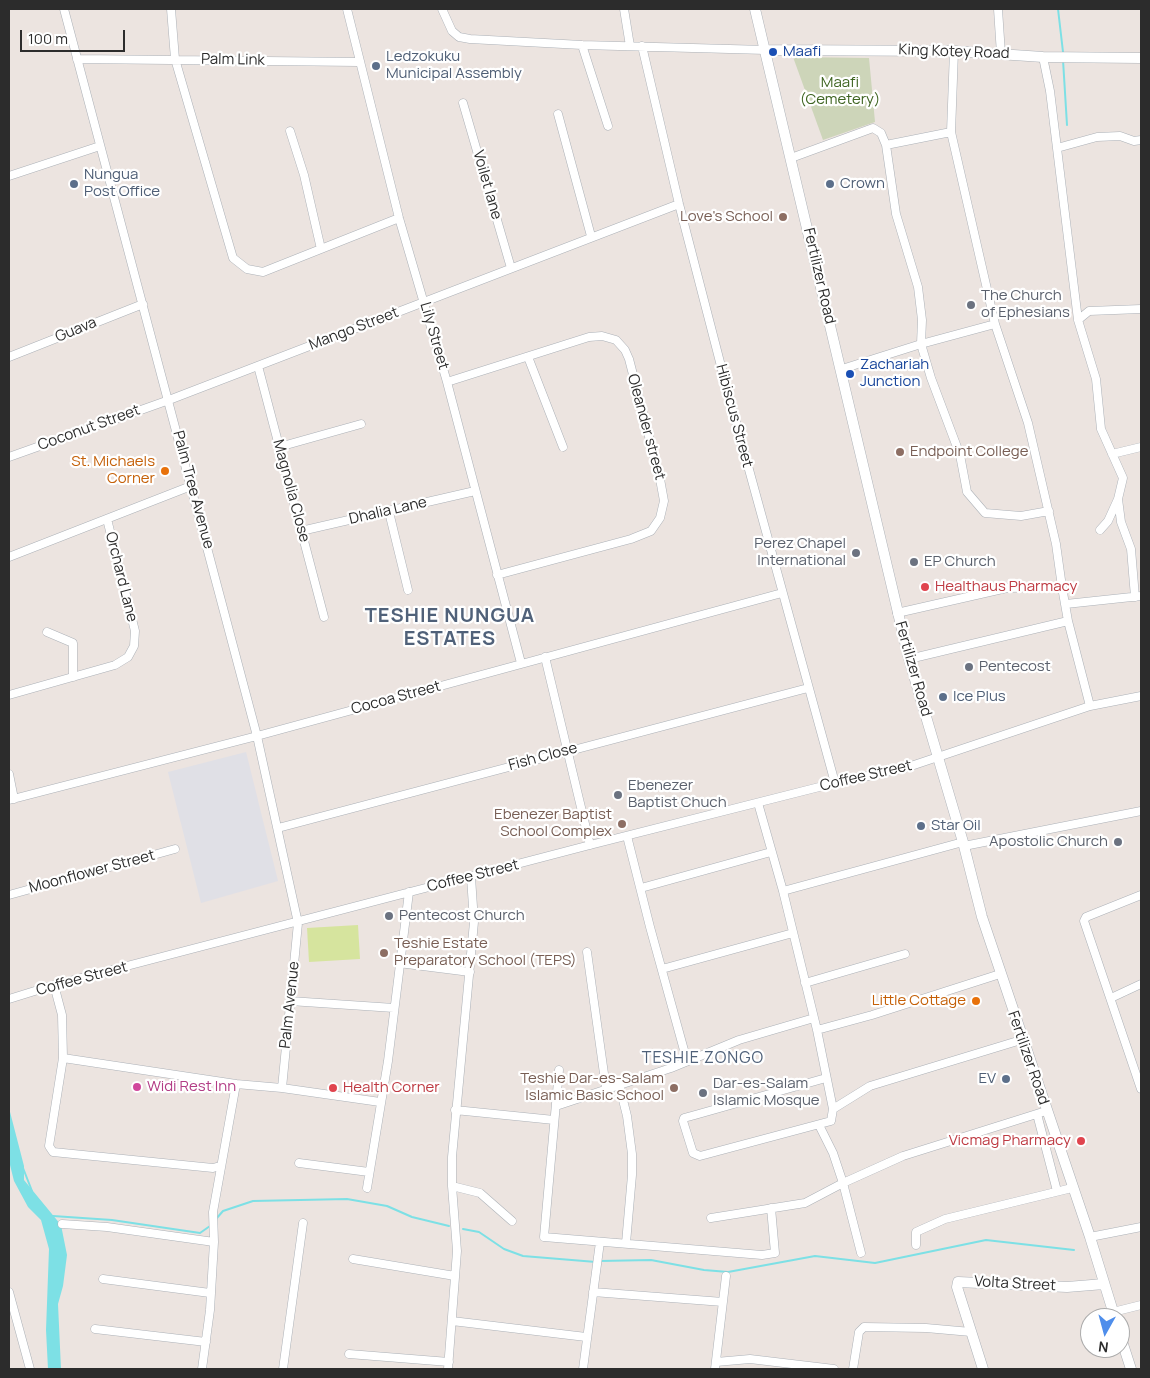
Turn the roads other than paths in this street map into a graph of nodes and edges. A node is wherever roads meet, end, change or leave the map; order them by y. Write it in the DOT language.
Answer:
graph roads {
  1 [pos="64,9"];
  2 [pos="171,9"];
  3 [pos="347,9"];
  4 [pos="442,9"];
  5 [pos="624,9"];
  6 [pos="755,9"];
  7 [pos="998,9"];
  8 [pos="582,45"];
  9 [pos="630,46"];
  10 [pos="642,46"];
  11 [pos="766,50"];
  12 [pos="954,51"];
  13 [pos="1001,54"];
  14 [pos="1047,57"];
  15 [pos="1141,58"];
  16 [pos="78,59"];
  17 [pos="175,59"];
  18 [pos="359,62"];
  19 [pos="463,102"];
  20 [pos="558,114"];
  21 [pos="608,126"];
  22 [pos="290,131"];
  23 [pos="951,132"];
  24 [pos="1141,140"];
  25 [pos="886,145"];
  26 [pos="100,146"];
  27 [pos="1057,148"];
  28 [pos="791,158"];
  29 [pos="9,175"];
  30 [pos="679,204"];
  31 [pos="399,218"];
  32 [pos="591,236"];
  33 [pos="321,249"];
  34 [pos="510,268"];
  35 [pos="425,301"];
  36 [pos="143,304"];
  37 [pos="1141,308"];
  38 [pos="1078,320"];
  39 [pos="996,324"];
  40 [pos="922,344"];
  41 [pos="9,357"];
  42 [pos="528,357"];
  43 [pos="258,366"];
  44 [pos="842,369"];
  45 [pos="447,382"];
  46 [pos="169,400"];
  47 [pos="361,424"];
  48 [pos="278,447"];
  49 [pos="563,447"];
  50 [pos="1141,447"];
  51 [pos="1112,454"];
  52 [pos="9,457"];
  53 [pos="191,486"];
  54 [pos="475,491"];
  55 [pos="1118,499"];
  56 [pos="1049,511"];
  57 [pos="389,512"];
  58 [pos="107,519"];
  59 [pos="1100,530"];
  60 [pos="301,531"];
  61 [pos="9,557"];
  62 [pos="497,575"];
  63 [pos="1062,587"];
  64 [pos="408,590"];
  65 [pos="782,593"];
  66 [pos="1138,597"];
  67 [pos="1066,604"];
  68 [pos="897,613"];
  69 [pos="324,617"];
  70 [pos="1068,621"];
  71 [pos="47,632"];
  72 [pos="545,657"];
  73 [pos="909,659"];
  74 [pos="521,663"];
  75 [pos="73,677"];
  76 [pos="808,688"];
  77 [pos="9,695"];
  78 [pos="1141,696"];
  79 [pos="1090,706"];
  80 [pos="257,736"];
  81 [pos="566,751"];
  82 [pos="939,757"];
  83 [pos="9,774"];
  84 [pos="835,784"];
  85 [pos="11,800"];
  86 [pos="758,803"];
  87 [pos="1141,811"];
  88 [pos="278,828"];
  89 [pos="627,836"];
  90 [pos="964,844"];
  91 [pos="590,845"];
  92 [pos="175,849"];
  93 [pos="771,852"];
  94 [pos="471,877"];
  95 [pos="641,888"];
  96 [pos="783,891"];
  97 [pos="409,892"];
  98 [pos="9,895"];
  99 [pos="1141,895"];
  100 [pos="298,923"];
  101 [pos="793,933"];
  102 [pos="587,952"];
  103 [pos="905,954"];
  104 [pos="399,963"];
  105 [pos="662,969"];
  106 [pos="470,972"];
  107 [pos="1000,974"];
  108 [pos="805,983"];
  109 [pos="1141,984"];
  110 [pos="54,985"];
  111 [pos="1111,998"];
  112 [pos="9,999"];
  113 [pos="290,1001"];
  114 [pos="394,1008"];
  115 [pos="814,1018"];
  116 [pos="817,1030"];
  117 [pos="1022,1040"];
  118 [pos="63,1058"];
  119 [pos="687,1061"];
  120 [pos="558,1070"];
  121 [pos="826,1078"];
  122 [pos="1140,1083"];
  123 [pos="236,1084"];
  124 [pos="619,1084"];
  125 [pos="282,1088"];
  126 [pos="606,1088"];
  127 [pos="380,1102"];
  128 [pos="556,1106"];
  129 [pos="833,1109"];
  130 [pos="455,1110"];
  131 [pos="1041,1113"];
  132 [pos="554,1120"];
  133 [pos="819,1124"];
  134 [pos="299,1163"];
  135 [pos="220,1166"];
  136 [pos="369,1172"];
  137 [pos="843,1183"];
  138 [pos="452,1186"];
  139 [pos="367,1188"];
  140 [pos="1072,1188"];
  141 [pos="1057,1191"];
  142 [pos="771,1208"];
  143 [pos="711,1218"];
  144 [pos="512,1221"];
  145 [pos="302,1223"];
  146 [pos="62,1224"];
  147 [pos="1141,1227"];
  148 [pos="1090,1237"];
  149 [pos="214,1242"];
  150 [pos="600,1242"];
  151 [pos="626,1243"];
  152 [pos="916,1245"];
  153 [pos="861,1253"];
  154 [pos="352,1259"];
  155 [pos="455,1276"];
  156 [pos="726,1276"];
  157 [pos="103,1279"];
  158 [pos="1104,1284"];
  159 [pos="9,1292"];
  160 [pos="593,1292"];
  161 [pos="210,1293"];
  162 [pos="723,1302"];
  163 [pos="1112,1308"];
  164 [pos="452,1321"];
  165 [pos="95,1329"];
  166 [pos="971,1332"];
  167 [pos="586,1337"];
  168 [pos="206,1342"];
  169 [pos="349,1354"];
  170 [pos="449,1366"];
  171 [pos="716,1366"];
  172 [pos="30,1369"];
  173 [pos="202,1369"];
  174 [pos="283,1369"];
  175 [pos="583,1369"];
  176 [pos="834,1369"];
  177 [pos="853,1369"];
  178 [pos="983,1369"];
  1 -- 16 [label="street"];
  2 -- 17 [label="street"];
  3 -- 18 [label="street, Lily Street"];
  4 -- 8 [label="street"];
  5 -- 9 [label="street"];
  6 -- 11 [label="street, Fertilizer Road"];
  7 -- 13 [label="street"];
  8 -- 9 [label="street"];
  8 -- 21 [label="street"];
  9 -- 10 [label="street"];
  10 -- 11 [label="street"];
  10 -- 30 [label="street, Hibiscus Street"];
  11 -- 12 [label="street, King Kotey Road"];
  11 -- 28 [label="street, Fertilizer Road"];
  12 -- 13 [label="street, King Kotey Road"];
  12 -- 23 [label="street"];
  13 -- 14 [label="street, King Kotey Road"];
  14 -- 15 [label="street, King Kotey Road"];
  14 -- 27 [label="street"];
  16 -- 17 [label="street, Palm Link"];
  16 -- 26 [label="street, Palm Tree Avenue"];
  17 -- 18 [label="street, Palm Link"];
  17 -- 33 [label="street"];
  18 -- 31 [label="street, Lily Street"];
  19 -- 34 [label="street, Voilet lane"];
  20 -- 32 [label="street"];
  22 -- 33 [label="street"];
  23 -- 25 [label="street"];
  23 -- 39 [label="street"];
  24 -- 27 [label="street"];
  25 -- 28 [label="street"];
  25 -- 40 [label="street"];
  26 -- 29 [label="street"];
  26 -- 36 [label="street, Palm Tree Avenue"];
  27 -- 38 [label="street"];
  28 -- 44 [label="street, Fertilizer Road"];
  30 -- 32 [label="street, Mango Street"];
  30 -- 65 [label="street, Hibiscus Street"];
  31 -- 33 [label="street"];
  31 -- 35 [label="street, Lily Street"];
  32 -- 34 [label="street, Mango Street"];
  34 -- 35 [label="street, Mango Street"];
  35 -- 43 [label="street, Mango Street"];
  35 -- 45 [label="street, Lily Street"];
  36 -- 41 [label="street, Guava"];
  36 -- 46 [label="street, Palm Tree Avenue"];
  37 -- 38 [label="street"];
  38 -- 51 [label="street"];
  39 -- 40 [label="street"];
  39 -- 56 [label="street"];
  40 -- 44 [label="street"];
  40 -- 56 [label="street"];
  42 -- 45 [label="street, Oleander street"];
  42 -- 49 [label="street"];
  42 -- 62 [label="street, Oleander street"];
  43 -- 46 [label="street, Mango Street"];
  43 -- 48 [label="street, Magnolia Close"];
  44 -- 68 [label="street, Fertilizer Road"];
  45 -- 54 [label="street, Lily Street"];
  46 -- 52 [label="street, Coconut Street"];
  46 -- 53 [label="street, Palm Tree Avenue"];
  47 -- 48 [label="street"];
  48 -- 60 [label="street, Magnolia Close"];
  50 -- 51 [label="street"];
  51 -- 55 [label="street"];
  53 -- 58 [label="street"];
  53 -- 80 [label="street, Palm Tree Avenue"];
  54 -- 57 [label="street, Dhalia Lane"];
  54 -- 62 [label="street, Lily Street"];
  55 -- 59 [label="street"];
  55 -- 66 [label="street"];
  56 -- 63 [label="street"];
  57 -- 60 [label="street, Dhalia Lane"];
  57 -- 64 [label="street"];
  58 -- 61 [label="street"];
  58 -- 75 [label="street, Orchard Lane"];
  60 -- 69 [label="street, Magnolia Close"];
  62 -- 74 [label="street, Lily Street"];
  63 -- 67 [label="street"];
  63 -- 68 [label="street"];
  65 -- 72 [label="street, Cocoa Street"];
  65 -- 76 [label="street, Hibiscus Street"];
  66 -- 67 [label="street"];
  67 -- 70 [label="street"];
  68 -- 73 [label="street, Fertilizer Road"];
  70 -- 73 [label="street"];
  70 -- 79 [label="street"];
  71 -- 75 [label="street"];
  72 -- 74 [label="street, Cocoa Street"];
  72 -- 81 [label="street"];
  73 -- 82 [label="street, Fertilizer Road"];
  74 -- 80 [label="street, Cocoa Street"];
  75 -- 77 [label="street, Orchard Lane"];
  76 -- 81 [label="street, Fish Close"];
  76 -- 84 [label="street, Hibiscus Street"];
  78 -- 79 [label="street, Coffee Street"];
  79 -- 82 [label="street, Coffee Street"];
  80 -- 85 [label="street, Cocoa Street"];
  80 -- 88 [label="street, Palm Tree Avenue"];
  81 -- 88 [label="street, Fish Close"];
  81 -- 91 [label="street"];
  82 -- 84 [label="street, Coffee Street"];
  82 -- 90 [label="street, Fertilizer Road"];
  83 -- 85 [label="street"];
  84 -- 86 [label="street, Coffee Street"];
  86 -- 89 [label="street, Coffee Street"];
  86 -- 93 [label="street"];
  87 -- 90 [label="street"];
  88 -- 100 [label="street, Palm Tree Avenue"];
  89 -- 91 [label="street, Coffee Street"];
  89 -- 95 [label="street"];
  90 -- 96 [label="street"];
  90 -- 107 [label="street, Fertilizer Road"];
  91 -- 94 [label="street, Coffee Street"];
  92 -- 98 [label="street, Moonflower Street"];
  93 -- 95 [label="street"];
  93 -- 96 [label="street"];
  94 -- 97 [label="street, Coffee Street"];
  94 -- 106 [label="street"];
  95 -- 105 [label="street"];
  96 -- 101 [label="street"];
  97 -- 100 [label="street, Coffee Street"];
  97 -- 104 [label="street"];
  99 -- 111 [label="street"];
  100 -- 110 [label="street, Coffee Street"];
  100 -- 113 [label="street, Palm Avenue"];
  101 -- 105 [label="street"];
  101 -- 108 [label="street"];
  102 -- 126 [label="street"];
  103 -- 108 [label="street"];
  104 -- 106 [label="street"];
  104 -- 114 [label="street"];
  105 -- 119 [label="street"];
  106 -- 130 [label="street"];
  107 -- 116 [label="street"];
  107 -- 117 [label="street, Fertilizer Road"];
  108 -- 115 [label="street"];
  109 -- 111 [label="street"];
  110 -- 112 [label="street, Coffee Street"];
  110 -- 118 [label="street"];
  111 -- 122 [label="street"];
  113 -- 114 [label="street"];
  113 -- 125 [label="street, Palm Avenue"];
  114 -- 127 [label="street"];
  115 -- 116 [label="street"];
  115 -- 119 [label="street"];
  116 -- 121 [label="street"];
  117 -- 129 [label="street"];
  117 -- 131 [label="street, Fertilizer Road"];
  118 -- 123 [label="street"];
  118 -- 135 [label="street"];
  119 -- 124 [label="street"];
  120 -- 128 [label="street"];
  121 -- 129 [label="street"];
  121 -- 133 [label="street"];
  123 -- 125 [label="street"];
  123 -- 135 [label="street"];
  124 -- 126 [label="street"];
  124 -- 151 [label="street"];
  125 -- 127 [label="street"];
  126 -- 128 [label="street"];
  127 -- 136 [label="street"];
  128 -- 132 [label="street"];
  129 -- 133 [label="street"];
  130 -- 132 [label="street"];
  130 -- 138 [label="street"];
  131 -- 137 [label="street"];
  131 -- 140 [label="street, Fertilizer Road"];
  131 -- 141 [label="street"];
  132 -- 150 [label="street"];
  133 -- 137 [label="street"];
  134 -- 136 [label="street"];
  135 -- 149 [label="street"];
  136 -- 139 [label="street"];
  137 -- 142 [label="street"];
  137 -- 153 [label="street"];
  138 -- 144 [label="street"];
  138 -- 155 [label="street"];
  140 -- 141 [label="street"];
  140 -- 148 [label="street, Fertilizer Road"];
  141 -- 152 [label="street"];
  142 -- 143 [label="street"];
  142 -- 151 [label="street"];
  145 -- 174 [label="street"];
  146 -- 149 [label="street"];
  147 -- 148 [label="street"];
  148 -- 158 [label="street, Fertilizer Road"];
  149 -- 161 [label="street"];
  150 -- 151 [label="street"];
  150 -- 160 [label="street"];
  154 -- 155 [label="street"];
  155 -- 164 [label="street"];
  156 -- 162 [label="street"];
  157 -- 161 [label="street"];
  158 -- 163 [label="street, Fertilizer Road"];
  158 -- 166 [label="street, Volta Street"];
  159 -- 172 [label="street"];
  160 -- 162 [label="street"];
  160 -- 167 [label="street"];
  161 -- 168 [label="street"];
  162 -- 171 [label="street"];
  164 -- 167 [label="street"];
  164 -- 170 [label="street"];
  165 -- 168 [label="street"];
  166 -- 177 [label="street"];
  166 -- 178 [label="street, Volta Street"];
  167 -- 175 [label="street"];
  168 -- 173 [label="street"];
  169 -- 170 [label="street"];
  171 -- 176 [label="street"];
}
